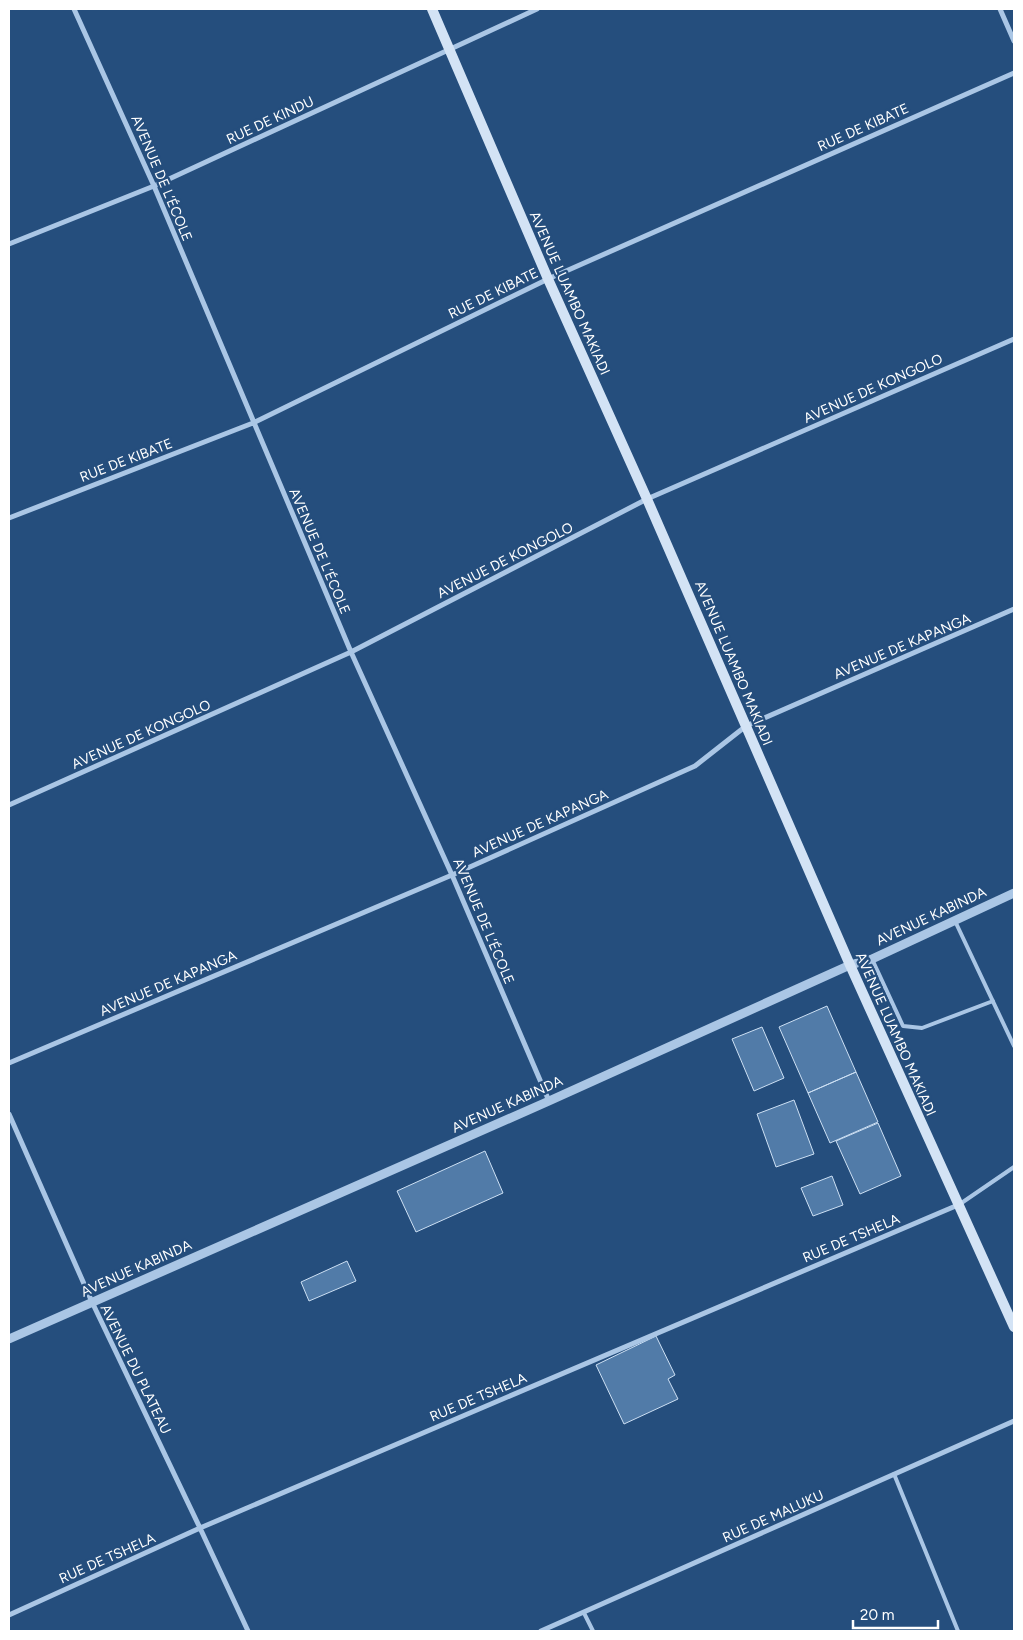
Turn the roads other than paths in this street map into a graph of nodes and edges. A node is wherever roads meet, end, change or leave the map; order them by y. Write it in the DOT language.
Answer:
graph roads {
  1 [pos="74,9"];
  2 [pos="432,9"];
  3 [pos="537,9"];
  4 [pos="1000,9"];
  5 [pos="1014,41"];
  6 [pos="450,48"];
  7 [pos="1014,73"];
  8 [pos="154,186"];
  9 [pos="9,244"];
  10 [pos="548,279"];
  11 [pos="1014,338"];
  12 [pos="253,423"];
  13 [pos="648,499"];
  14 [pos="9,518"];
  15 [pos="1014,610"];
  16 [pos="351,652"];
  17 [pos="746,726"];
  18 [pos="9,805"];
  19 [pos="452,875"];
  20 [pos="1014,894"];
  21 [pos="955,921"];
  22 [pos="872,959"];
  23 [pos="850,965"];
  24 [pos="993,1001"];
  25 [pos="1014,1046"];
  26 [pos="9,1063"];
  27 [pos="549,1101"];
  28 [pos="9,1114"];
  29 [pos="1014,1167"];
  30 [pos="959,1204"];
  31 [pos="92,1302"];
  32 [pos="1014,1327"];
  33 [pos="9,1339"];
  34 [pos="1014,1421"];
  35 [pos="894,1474"];
  36 [pos="200,1528"];
  37 [pos="584,1613"];
  38 [pos="9,1615"];
  39 [pos="248,1631"];
  40 [pos="541,1631"];
  41 [pos="593,1631"];
  42 [pos="958,1631"];
  1 -- 8 [label="street, AVENUE DE L’ÉCOLE"];
  2 -- 6 [label="main road, AVENUE LUAMBO MAKIADI"];
  3 -- 6 [label="street, RUE DE KINDU"];
  4 -- 5 [label="street"];
  6 -- 8 [label="street, RUE DE KINDU"];
  6 -- 10 [label="main road, AVENUE LUAMBO MAKIADI"];
  7 -- 10 [label="street, RUE DE KIBATE"];
  8 -- 9 [label="street, RUE DE KINDU"];
  8 -- 12 [label="street, AVENUE DE L’ÉCOLE"];
  10 -- 12 [label="street, RUE DE KIBATE"];
  10 -- 13 [label="main road, AVENUE LUAMBO MAKIADI"];
  11 -- 13 [label="street, AVENUE DE KONGOLO"];
  12 -- 14 [label="street, RUE DE KIBATE"];
  12 -- 16 [label="street, AVENUE DE L’ÉCOLE"];
  13 -- 16 [label="street, AVENUE DE KONGOLO"];
  13 -- 17 [label="main road, AVENUE LUAMBO MAKIADI"];
  15 -- 17 [label="street, AVENUE DE KAPANGA"];
  16 -- 18 [label="street, AVENUE DE KONGOLO"];
  16 -- 19 [label="street, AVENUE DE L’ÉCOLE"];
  17 -- 19 [label="street, AVENUE DE KAPANGA"];
  17 -- 23 [label="main road, AVENUE LUAMBO MAKIADI"];
  19 -- 26 [label="street, AVENUE DE KAPANGA"];
  19 -- 27 [label="street, AVENUE DE L’ÉCOLE"];
  20 -- 21 [label="street, AVENUE KABINDA"];
  21 -- 22 [label="street, AVENUE KABINDA"];
  21 -- 24 [label="lane"];
  22 -- 23 [label="street, AVENUE KABINDA"];
  22 -- 24 [label="lane"];
  23 -- 27 [label="street, AVENUE KABINDA"];
  23 -- 30 [label="main road, AVENUE LUAMBO MAKIADI"];
  24 -- 25 [label="lane"];
  27 -- 31 [label="street, AVENUE KABINDA"];
  28 -- 31 [label="street, AVENUE DU PLATEAU"];
  29 -- 30 [label="lane"];
  30 -- 32 [label="main road, AVENUE LUAMBO MAKIADI"];
  30 -- 36 [label="street, RUE DE TSHELA"];
  31 -- 33 [label="street, AVENUE KABINDA"];
  31 -- 36 [label="street, AVENUE DU PLATEAU"];
  34 -- 35 [label="street, RUE DE MALUKU"];
  35 -- 37 [label="street, RUE DE MALUKU"];
  35 -- 42 [label="lane"];
  36 -- 38 [label="street, RUE DE TSHELA"];
  36 -- 39 [label="street, AVENUE DU PLATEAU"];
  37 -- 40 [label="street, RUE DE MALUKU"];
  37 -- 41 [label="lane"];
}
